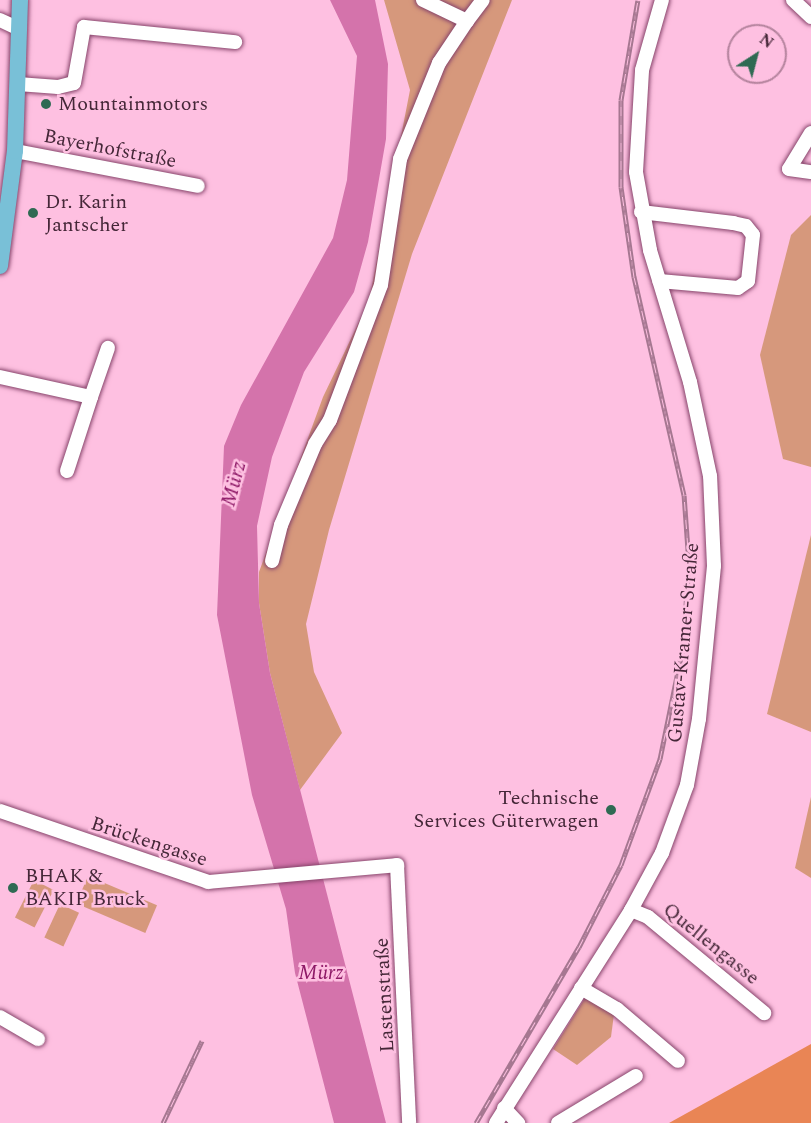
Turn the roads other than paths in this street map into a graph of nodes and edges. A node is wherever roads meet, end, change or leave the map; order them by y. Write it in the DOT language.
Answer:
graph roads {
  1 [pos="20,0"];
  2 [pos="423,0"];
  3 [pos="483,0"];
  4 [pos="662,0"];
  5 [pos="797,1"];
  6 [pos="811,17"];
  7 [pos="0,20"];
  8 [pos="467,21"];
  9 [pos="19,29"];
  10 [pos="235,42"];
  11 [pos="18,84"];
  12 [pos="811,134"];
  13 [pos="15,151"];
  14 [pos="811,172"];
  15 [pos="198,186"];
  16 [pos="641,212"];
  17 [pos="0,266"];
  18 [pos="659,281"];
  19 [pos="108,348"];
  20 [pos="0,377"];
  21 [pos="91,397"];
  22 [pos="67,471"];
  23 [pos="272,561"];
  24 [pos="0,811"];
  25 [pos="397,865"];
  26 [pos="631,910"];
  27 [pos="581,988"];
  28 [pos="764,1013"];
  29 [pos="0,1017"];
  30 [pos="38,1039"];
  31 [pos="678,1061"];
  32 [pos="636,1076"];
  33 [pos="504,1108"];
  34 [pos="410,1123"];
  35 [pos="496,1123"];
  36 [pos="518,1123"];
  37 [pos="558,1123"];
  1 -- 9 [label="main road"];
  2 -- 8 [label="street"];
  3 -- 8 [label="street"];
  4 -- 16 [label="street, Gustav-Kramer-Straße"];
  5 -- 6 [label="street"];
  7 -- 9 [label="street"];
  8 -- 23 [label="street"];
  9 -- 11 [label="main road"];
  10 -- 11 [label="street"];
  11 -- 13 [label="main road"];
  12 -- 14 [label="street"];
  13 -- 15 [label="street, Bayerhofstraße"];
  13 -- 17 [label="main road"];
  16 -- 18 [label="street, Gustav-Kramer-Straße"];
  16 -- 18 [label="street"];
  18 -- 26 [label="street, Gustav-Kramer-Straße"];
  19 -- 21 [label="street"];
  20 -- 21 [label="street"];
  21 -- 22 [label="street"];
  24 -- 25 [label="street, Brückengasse"];
  25 -- 34 [label="street, Lastenstraße"];
  26 -- 27 [label="street, Gustav-Kramer-Straße"];
  26 -- 28 [label="street, Quellengasse"];
  27 -- 31 [label="street"];
  27 -- 33 [label="street, Gustav-Kramer-Straße"];
  29 -- 30 [label="street"];
  32 -- 37 [label="street"];
  33 -- 35 [label="street, Gustav-Kramer-Straße"];
  33 -- 36 [label="street"];
}
